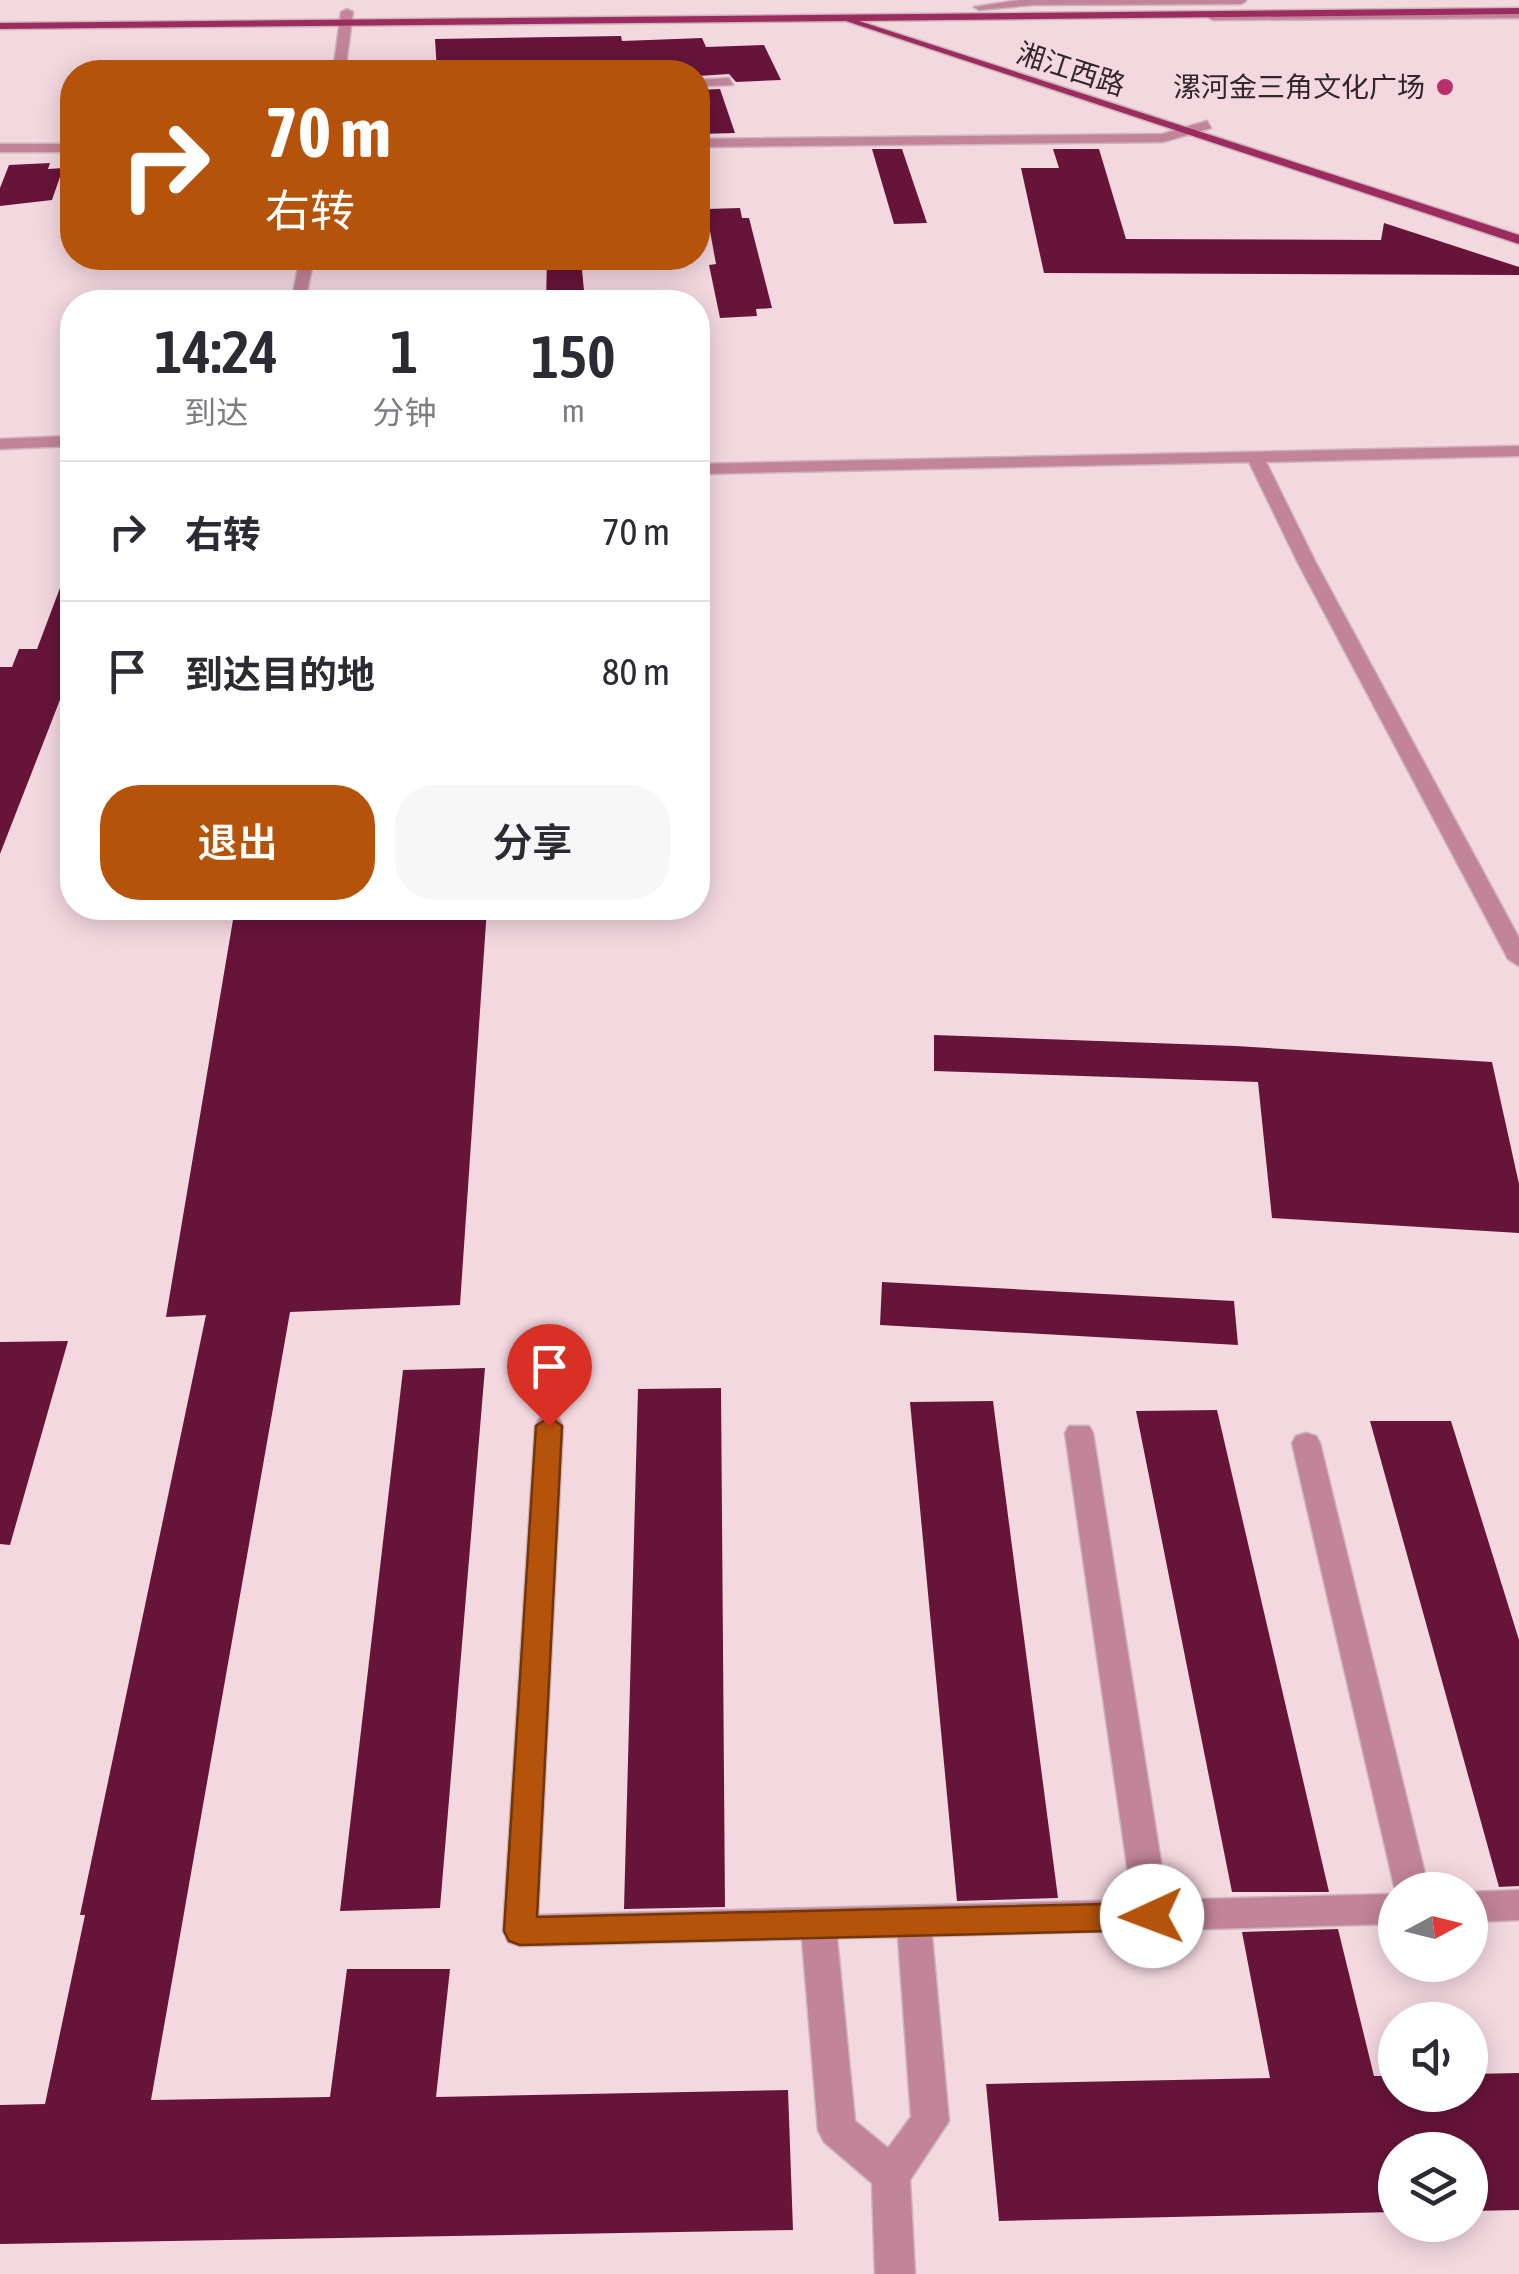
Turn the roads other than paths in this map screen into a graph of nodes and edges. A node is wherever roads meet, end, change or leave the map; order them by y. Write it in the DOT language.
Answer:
graph roads {
  1 [pos="1336,0"];
  2 [pos="694,4"];
  3 [pos="794,4"];
  4 [pos="1228,7"];
  5 [pos="808,8"];
  6 [pos="851,8"];
  7 [pos="640,10"];
  8 [pos="835,10"];
  9 [pos="1519,10"];
  10 [pos="981,11"];
  11 [pos="0,16"];
  12 [pos="876,16"];
  13 [pos="347,17"];
  14 [pos="0,26"];
  15 [pos="944,30"];
  16 [pos="341,60"];
  17 [pos="710,82"];
  18 [pos="729,82"];
  19 [pos="1207,125"];
  20 [pos="1183,132"];
  21 [pos="710,142"];
  22 [pos="0,148"];
  23 [pos="60,148"];
  24 [pos="1482,211"];
  25 [pos="1519,240"];
  26 [pos="60,442"];
  27 [pos="0,444"];
  28 [pos="1519,452"];
  29 [pos="1255,457"];
  30 [pos="710,469"];
  31 [pos="1519,960"];
  32 [pos="549,1426"];
  33 [pos="1079,1432"];
  34 [pos="1306,1443"];
  35 [pos="1408,1872"];
  36 [pos="1519,1905"];
  37 [pos="1488,1906"];
  38 [pos="1378,1909"];
  39 [pos="1152,1916"];
  40 [pos="914,1923"];
  41 [pos="818,1926"];
  42 [pos="891,2176"];
  43 [pos="895,2274"];
  1 -- 4 [label="street"];
  2 -- 7 [label="main road"];
  3 -- 5 [label="main road, 湘江西路"];
  4 -- 9 [label="street"];
  4 -- 10 [label="street"];
  4 -- 10 [label="street"];
  5 -- 6 [label="main road"];
  5 -- 7 [label="main road"];
  5 -- 8 [label="main road, 湘江西路"];
  6 -- 8 [label="main road, 湘江西路"];
  6 -- 10 [label="main road"];
  6 -- 12 [label="main road, 湘江西路"];
  7 -- 13 [label="main road"];
  8 -- 12 [label="main road"];
  8 -- 13 [label="main road"];
  8 -- 20 [label="main road, 湘江西路"];
  10 -- 12 [label="main road"];
  10 -- 15 [label="main road"];
  11 -- 13 [label="main road"];
  12 -- 19 [label="main road, 湘江西路"];
  13 -- 14 [label="main road"];
  13 -- 16 [label="street"];
  17 -- 18 [label="street"];
  19 -- 20 [label="street"];
  19 -- 24 [label="main road, 湘江西路"];
  20 -- 21 [label="street"];
  20 -- 25 [label="main road, 湘江西路"];
  22 -- 23 [label="street"];
  26 -- 27 [label="street"];
  28 -- 29 [label="street"];
  29 -- 30 [label="street"];
  29 -- 31 [label="street"];
  32 -- 41 [label="street"];
  33 -- 39 [label="street"];
  34 -- 35 [label="street"];
  36 -- 37 [label="street"];
  38 -- 39 [label="street"];
  39 -- 40 [label="street"];
  40 -- 41 [label="street"];
  40 -- 42 [label="street"];
  41 -- 42 [label="street"];
  42 -- 43 [label="street"];
}
